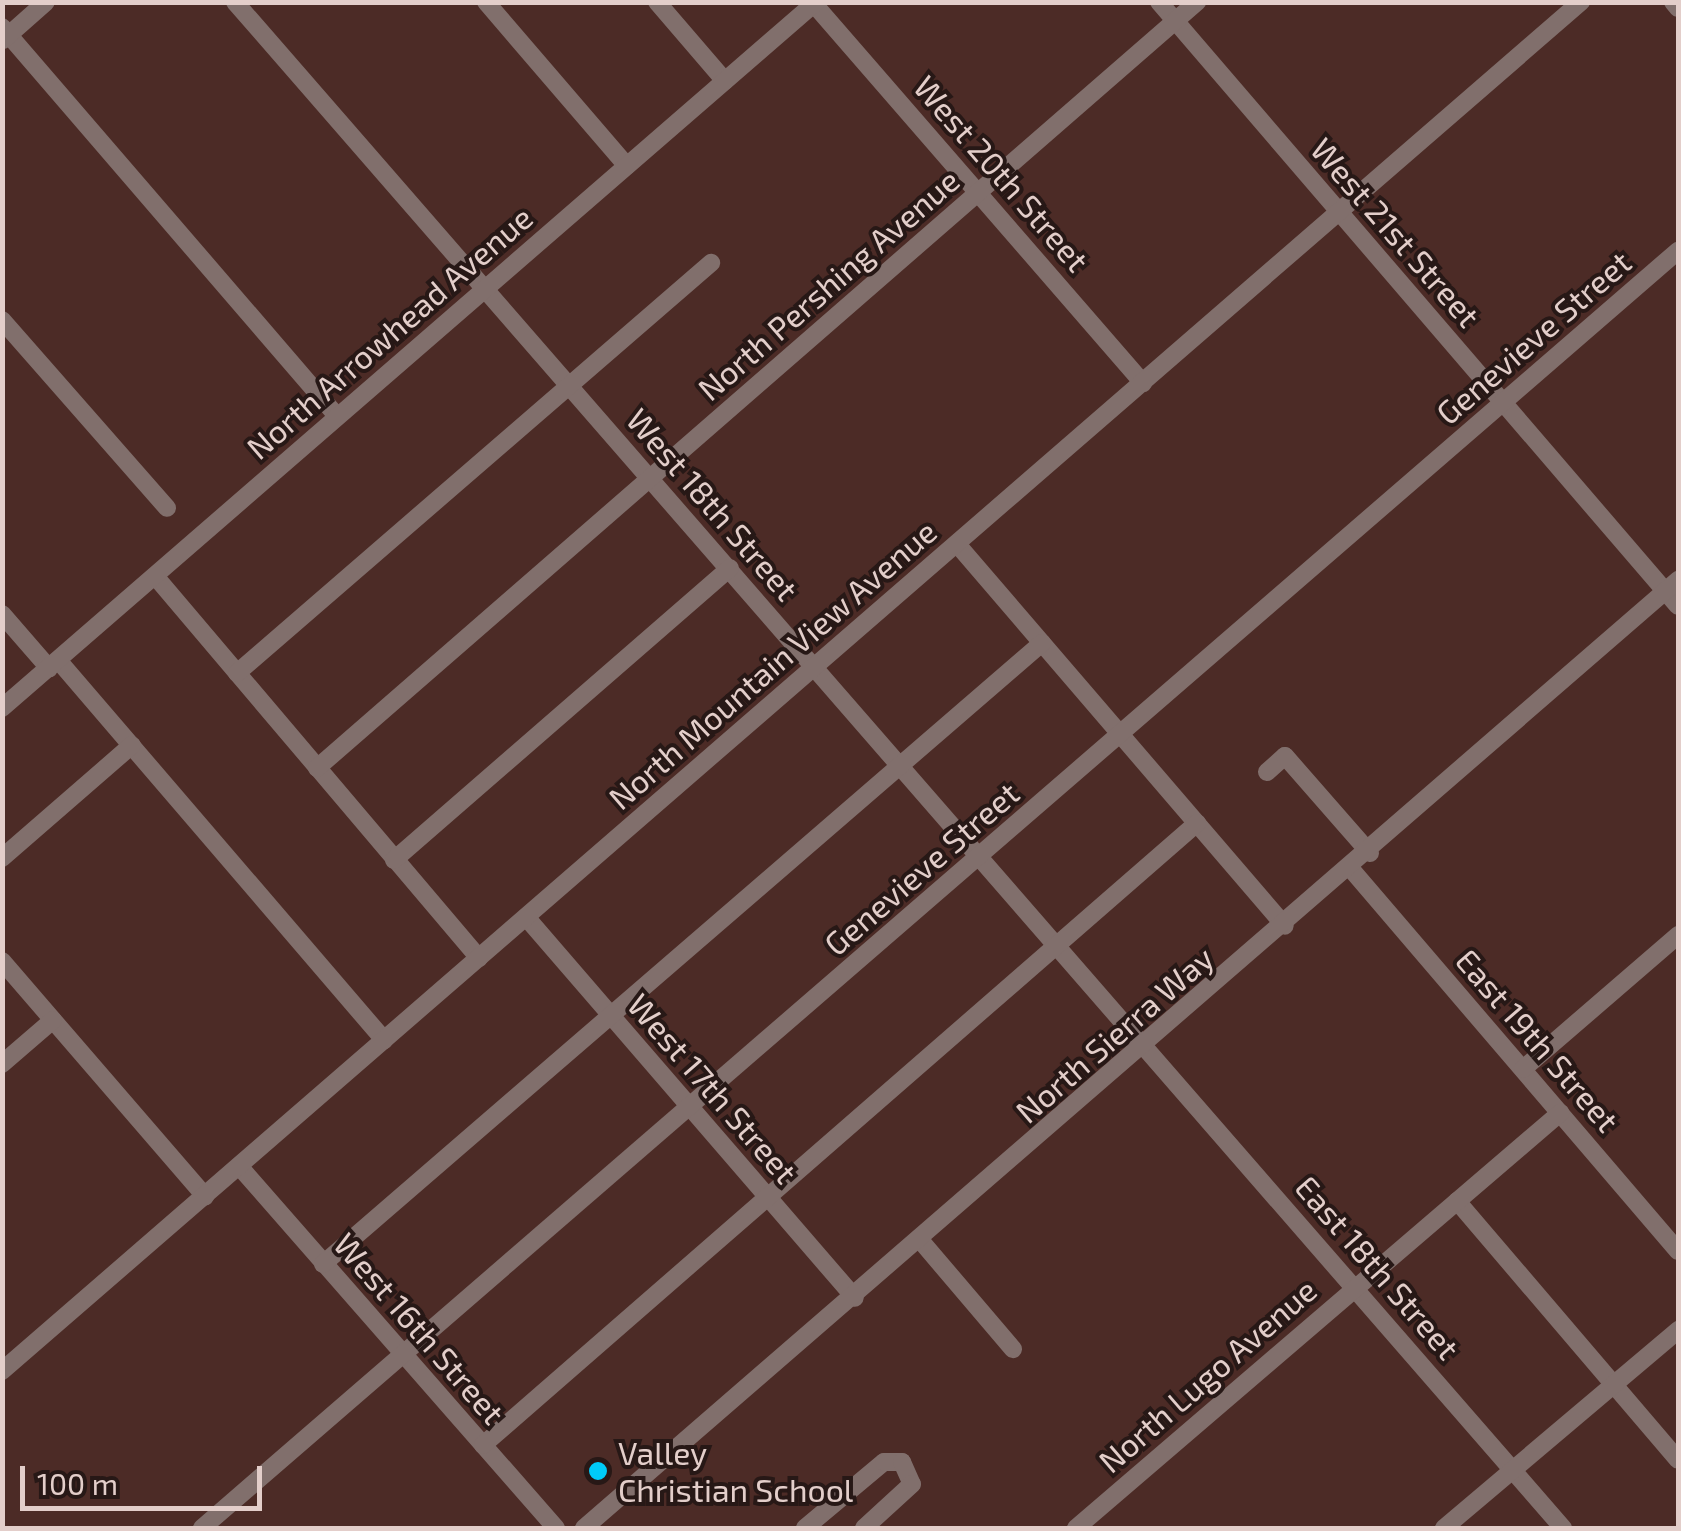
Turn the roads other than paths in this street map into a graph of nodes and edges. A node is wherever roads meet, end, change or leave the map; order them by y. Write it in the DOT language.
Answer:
graph roads {
  1 [pos="46,2"];
  2 [pos="235,2"];
  3 [pos="486,2"];
  4 [pos="658,2"];
  5 [pos="1159,2"];
  6 [pos="1197,2"];
  7 [pos="1581,2"];
  8 [pos="1673,2"];
  9 [pos="815,3"];
  10 [pos="1678,8"];
  11 [pos="1176,21"];
  12 [pos="5,34"];
  13 [pos="725,81"];
  14 [pos="628,166"];
  15 [pos="978,193"];
  16 [pos="1339,212"];
  17 [pos="1676,260"];
  18 [pos="711,262"];
  19 [pos="486,289"];
  20 [pos="2,320"];
  21 [pos="1143,382"];
  22 [pos="570,385"];
  23 [pos="1503,403"];
  24 [pos="338,416"];
  25 [pos="651,478"];
  26 [pos="166,508"];
  27 [pos="957,544"];
  28 [pos="730,568"];
  29 [pos="155,576"];
  30 [pos="1672,586"];
  31 [pos="1678,606"];
  32 [pos="2,614"];
  33 [pos="1042,642"];
  34 [pos="54,664"];
  35 [pos="816,666"];
  36 [pos="237,673"];
  37 [pos="2,708"];
  38 [pos="1122,735"];
  39 [pos="132,745"];
  40 [pos="902,765"];
  41 [pos="317,768"];
  42 [pos="1267,772"];
  43 [pos="1197,823"];
  44 [pos="1370,853"];
  45 [pos="982,856"];
  46 [pos="2,858"];
  47 [pos="394,860"];
  48 [pos="1351,869"];
  49 [pos="526,917"];
  50 [pos="1285,926"];
  51 [pos="1678,935"];
  52 [pos="1060,946"];
  53 [pos="479,958"];
  54 [pos="2,961"];
  55 [pos="610,1015"];
  56 [pos="53,1020"];
  57 [pos="384,1040"];
  58 [pos="1146,1045"];
  59 [pos="2,1064"];
  60 [pos="1523,1070"];
  61 [pos="689,1106"];
  62 [pos="1560,1113"];
  63 [pos="239,1166"];
  64 [pos="205,1196"];
  65 [pos="769,1199"];
  66 [pos="1456,1201"];
  67 [pos="1674,1237"];
  68 [pos="921,1241"];
  69 [pos="323,1264"];
  70 [pos="1355,1286"];
  71 [pos="855,1298"];
  72 [pos="1678,1330"];
  73 [pos="1013,1350"];
  74 [pos="403,1354"];
  75 [pos="2,1371"];
  76 [pos="1614,1384"];
  77 [pos="483,1445"];
  78 [pos="1678,1460"];
  79 [pos="1512,1468"];
  80 [pos="202,1528"];
  81 [pos="556,1528"];
  82 [pos="584,1528"];
  83 [pos="805,1528"];
  84 [pos="864,1528"];
  85 [pos="1076,1528"];
  86 [pos="1444,1528"];
  87 [pos="1563,1528"];
  1 -- 12 [label="street"];
  2 -- 19 [label="street, West 18th Street"];
  3 -- 14 [label="street"];
  4 -- 13 [label="street"];
  5 -- 11 [label="street, West 21st Street"];
  6 -- 11 [label="street, North Pershing Avenue"];
  7 -- 16 [label="street, North Mountain View Avenue"];
  8 -- 10 [label="street"];
  9 -- 13 [label="street, North Arrowhead Avenue"];
  9 -- 15 [label="street, West 20th Street"];
  11 -- 15 [label="street, North Pershing Avenue"];
  11 -- 16 [label="street, West 21st Street"];
  12 -- 24 [label="street"];
  13 -- 14 [label="street, North Arrowhead Avenue"];
  14 -- 19 [label="street, North Arrowhead Avenue"];
  15 -- 21 [label="street, West 20th Street"];
  15 -- 25 [label="street, North Pershing Avenue"];
  16 -- 21 [label="street, North Mountain View Avenue"];
  16 -- 23 [label="street, West 21st Street"];
  17 -- 23 [label="street, Genevieve Street"];
  18 -- 22 [label="street"];
  19 -- 22 [label="street, West 18th Street"];
  19 -- 24 [label="street, North Arrowhead Avenue"];
  20 -- 26 [label="street"];
  21 -- 27 [label="street, North Mountain View Avenue"];
  22 -- 25 [label="street, West 18th Street"];
  22 -- 36 [label="street"];
  23 -- 30 [label="street, West 21st Street"];
  23 -- 38 [label="street, Genevieve Street"];
  24 -- 29 [label="street, North Arrowhead Avenue"];
  25 -- 28 [label="street, West 18th Street"];
  25 -- 41 [label="street, North Pershing Avenue"];
  27 -- 33 [label="street"];
  27 -- 35 [label="street, North Mountain View Avenue"];
  28 -- 35 [label="street, West 18th Street"];
  28 -- 47 [label="street"];
  29 -- 34 [label="street, North Arrowhead Avenue"];
  29 -- 36 [label="street"];
  30 -- 31 [label="street, West 21st Street"];
  30 -- 44 [label="street, North Sierra Way"];
  32 -- 34 [label="street"];
  33 -- 38 [label="street"];
  33 -- 40 [label="street"];
  34 -- 37 [label="street, North Arrowhead Avenue"];
  34 -- 39 [label="street"];
  35 -- 40 [label="street, West 18th Street"];
  35 -- 49 [label="street, North Mountain View Avenue"];
  36 -- 41 [label="street"];
  38 -- 43 [label="street"];
  38 -- 45 [label="street, Genevieve Street"];
  39 -- 46 [label="street"];
  39 -- 57 [label="street"];
  40 -- 45 [label="street, West 18th Street"];
  40 -- 55 [label="street"];
  41 -- 47 [label="street"];
  42 -- 44 [label="street"];
  43 -- 50 [label="street"];
  43 -- 52 [label="street"];
  44 -- 48 [label="street, North Sierra Way"];
  45 -- 52 [label="street, West 18th Street"];
  45 -- 61 [label="street, Genevieve Street"];
  47 -- 53 [label="street"];
  48 -- 50 [label="street, North Sierra Way"];
  48 -- 60 [label="street, East 19th Street"];
  49 -- 53 [label="street, North Mountain View Avenue"];
  49 -- 55 [label="street, West 17th Street"];
  50 -- 58 [label="street, North Sierra Way"];
  51 -- 60 [label="street"];
  52 -- 58 [label="street, West 18th Street"];
  52 -- 65 [label="street"];
  53 -- 57 [label="street, North Mountain View Avenue"];
  54 -- 56 [label="street"];
  55 -- 61 [label="street, West 17th Street"];
  55 -- 69 [label="street"];
  56 -- 59 [label="street"];
  56 -- 64 [label="street"];
  57 -- 63 [label="street, North Mountain View Avenue"];
  58 -- 68 [label="street, North Sierra Way"];
  58 -- 70 [label="street, East 18th Street"];
  60 -- 62 [label="street, East 19th Street"];
  61 -- 65 [label="street, West 17th Street"];
  61 -- 74 [label="street, Genevieve Street"];
  62 -- 66 [label="street, North Lugo Avenue"];
  62 -- 67 [label="street, East 19th Street"];
  63 -- 64 [label="street, North Mountain View Avenue"];
  63 -- 69 [label="street, West 16th Street"];
  64 -- 75 [label="street, North Mountain View Avenue"];
  65 -- 71 [label="street, West 17th Street"];
  65 -- 77 [label="street"];
  66 -- 70 [label="street, North Lugo Avenue"];
  66 -- 76 [label="street"];
  68 -- 71 [label="street, North Sierra Way"];
  68 -- 73 [label="street"];
  69 -- 74 [label="street, West 16th Street"];
  70 -- 79 [label="street, East 18th Street"];
  70 -- 85 [label="street, North Lugo Avenue"];
  71 -- 82 [label="street, North Sierra Way"];
  72 -- 76 [label="street"];
  74 -- 77 [label="street, West 16th Street"];
  74 -- 80 [label="street, Genevieve Street"];
  76 -- 78 [label="street"];
  76 -- 79 [label="street"];
  77 -- 81 [label="street, West 16th Street"];
  79 -- 86 [label="street"];
  79 -- 87 [label="street, East 18th Street"];
  83 -- 84 [label="street"];
}
